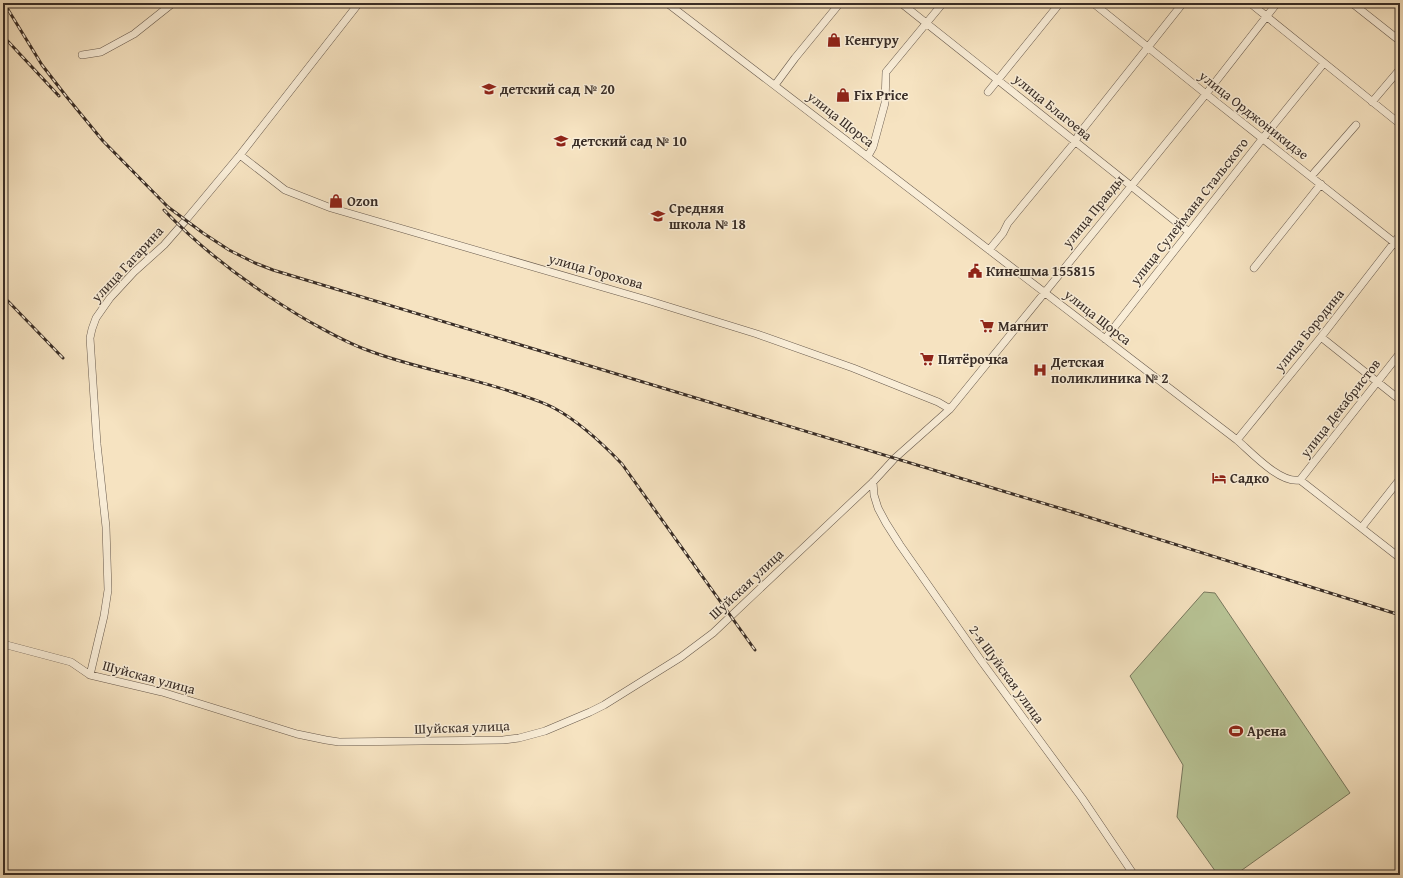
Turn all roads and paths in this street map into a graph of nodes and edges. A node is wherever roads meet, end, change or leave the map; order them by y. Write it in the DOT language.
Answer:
graph roads {
  1 [pos="173,3"];
  2 [pos="358,3"];
  3 [pos="667,3"];
  4 [pos="840,3"];
  5 [pos="901,3"];
  6 [pos="943,3"];
  7 [pos="1060,3"];
  8 [pos="1093,3"];
  9 [pos="1183,3"];
  10 [pos="1250,3"];
  11 [pos="1278,3"];
  12 [pos="1352,3"];
  13 [pos="1267,17"];
  14 [pos="927,24"];
  15 [pos="1400,41"];
  16 [pos="1148,47"];
  17 [pos="82,55"];
  18 [pos="1324,63"];
  19 [pos="1400,68"];
  20 [pos="997,80"];
  21 [pos="775,85"];
  22 [pos="988,92"];
  23 [pos="1206,94"];
  24 [pos="1372,102"];
  25 [pos="1400,124"];
  26 [pos="1356,125"];
  27 [pos="1262,138"];
  28 [pos="1075,142"];
  29 [pos="240,155"];
  30 [pos="868,156"];
  31 [pos="1314,173"];
  32 [pos="1321,184"];
  33 [pos="1130,186"];
  34 [pos="1189,232"];
  35 [pos="1400,236"];
  36 [pos="1397,244"];
  37 [pos="989,250"];
  38 [pos="1254,268"];
  39 [pos="1044,292"];
  40 [pos="1321,337"];
  41 [pos="1105,339"];
  42 [pos="1400,353"];
  43 [pos="1377,382"];
  44 [pos="1400,400"];
  45 [pos="950,409"];
  46 [pos="1237,440"];
  47 [pos="1400,479"];
  48 [pos="1300,480"];
  49 [pos="873,482"];
  50 [pos="1362,527"];
  51 [pos="1400,558"];
  52 [pos="3,644"];
  53 [pos="90,674"];
  54 [pos="1134,875"];
  1 -- 17 [label="street"];
  2 -- 29 [label="street, улица Гагарина"];
  3 -- 21 [label="street, улица Щорса"];
  4 -- 21 [label="street"];
  5 -- 14 [label="street, улица Благоева"];
  6 -- 14 [label="street"];
  7 -- 20 [label="street"];
  8 -- 16 [label="street, улица Орджоникидзе"];
  9 -- 16 [label="street"];
  10 -- 13 [label="street"];
  11 -- 13 [label="street, улица Правды"];
  12 -- 15 [label="street"];
  13 -- 18 [label="street"];
  13 -- 23 [label="street, улица Правды"];
  14 -- 20 [label="street, улица Благоева"];
  14 -- 30 [label="street"];
  16 -- 23 [label="street, улица Орджоникидзе"];
  16 -- 28 [label="street"];
  18 -- 24 [label="street"];
  18 -- 27 [label="street, улица Сулеймана Стальского"];
  19 -- 24 [label="street"];
  20 -- 22 [label="street"];
  20 -- 28 [label="street, улица Благоева"];
  21 -- 30 [label="street, улица Щорса"];
  23 -- 27 [label="street, улица Орджоникидзе"];
  23 -- 33 [label="street, улица Правды"];
  24 -- 25 [label="street"];
  26 -- 31 [label="street"];
  27 -- 32 [label="street, улица Орджоникидзе"];
  27 -- 34 [label="street, улица Сулеймана Стальского"];
  28 -- 33 [label="street, улица Благоева"];
  28 -- 37 [label="street"];
  29 -- 45 [label="street, улица Горохова"];
  29 -- 53 [label="street, улица Гагарина"];
  30 -- 37 [label="street, улица Щорса"];
  32 -- 36 [label="street, улица Орджоникидзе"];
  32 -- 38 [label="street"];
  33 -- 34 [label="street, улица Благоева"];
  33 -- 39 [label="street, улица Правды"];
  34 -- 41 [label="street, улица Сулеймана Стальского"];
  35 -- 36 [label="street, улица Бородина"];
  36 -- 40 [label="street, улица Бородина"];
  37 -- 39 [label="street, улица Щорса"];
  39 -- 41 [label="street, улица Щорса"];
  39 -- 45 [label="street, улица Правды"];
  40 -- 43 [label="street"];
  40 -- 46 [label="street, улица Бородина"];
  41 -- 46 [label="street, улица Щорса"];
  42 -- 43 [label="street, улица Декабристов"];
  43 -- 44 [label="street"];
  43 -- 48 [label="street, улица Декабристов"];
  45 -- 49 [label="street, улица Правды"];
  46 -- 48 [label="street, улица Щорса"];
  47 -- 50 [label="street"];
  48 -- 50 [label="street, улица Щорса"];
  49 -- 53 [label="street, Шуйская улица"];
  49 -- 54 [label="street, 2-я Шуйская улица"];
  50 -- 51 [label="street, улица Щорса"];
  52 -- 53 [label="street, Шуйская улица"];
}
